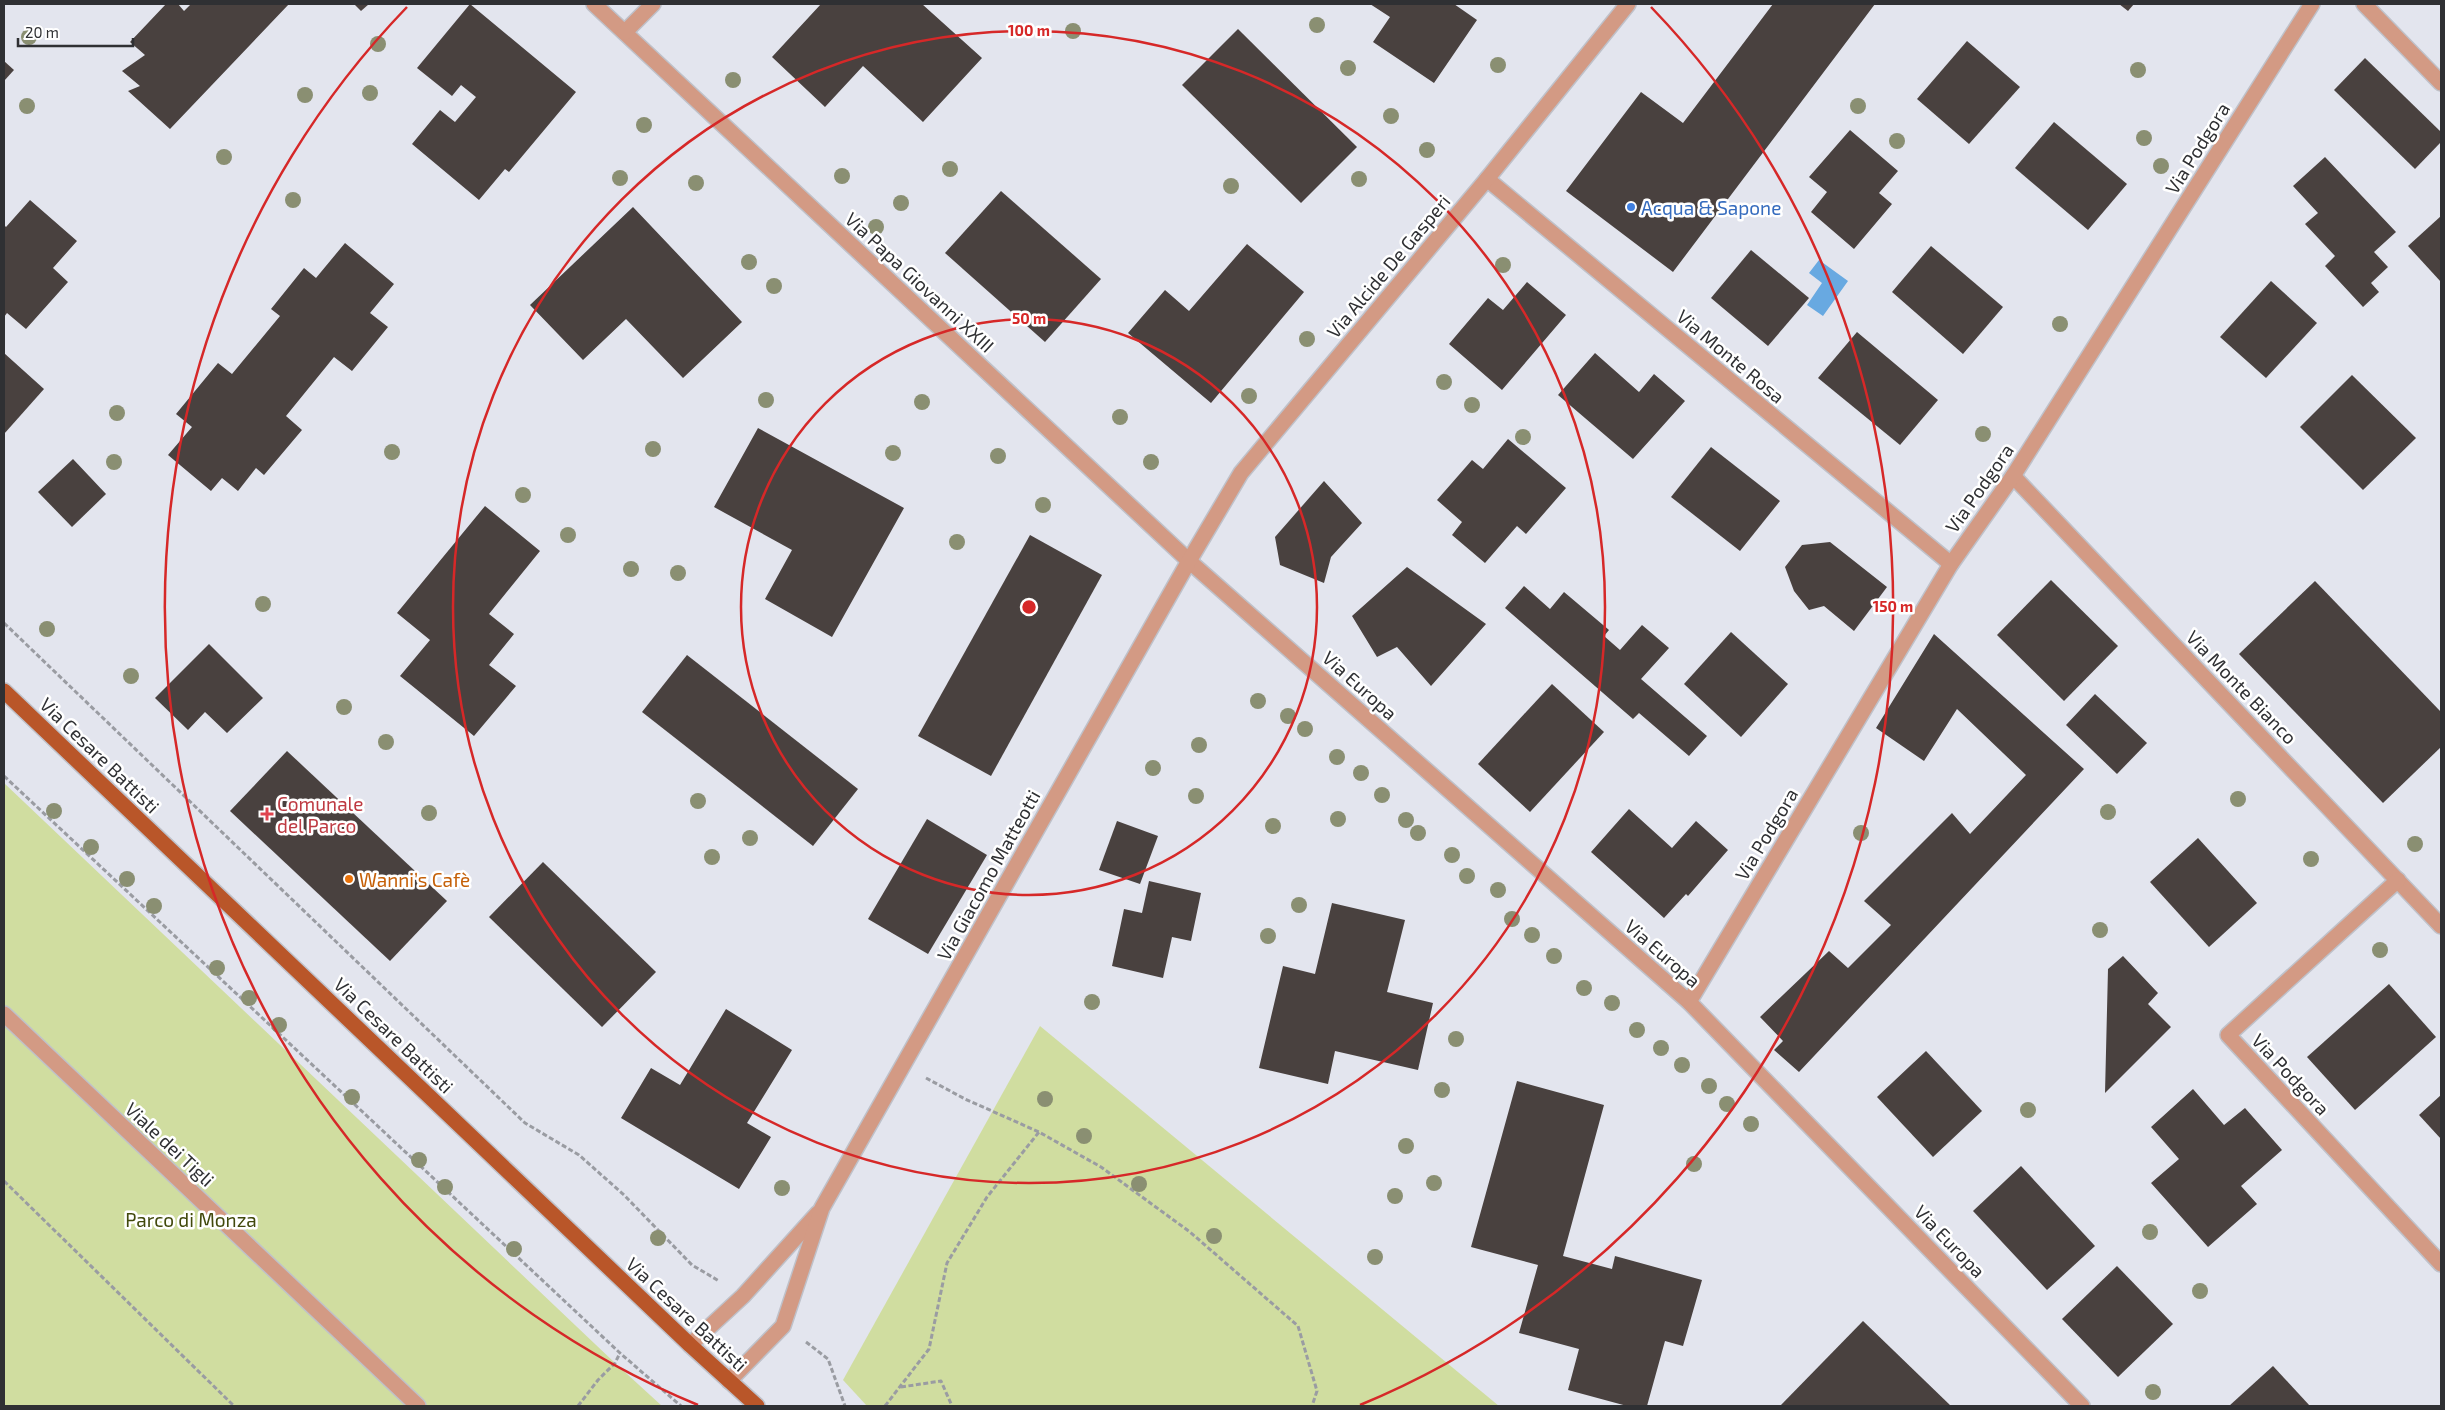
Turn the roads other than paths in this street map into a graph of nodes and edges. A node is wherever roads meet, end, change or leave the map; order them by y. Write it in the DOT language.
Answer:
graph roads {
  1 [pos="594,4"];
  2 [pos="653,4"];
  3 [pos="1628,4"];
  4 [pos="2312,4"];
  5 [pos="2364,4"];
  6 [pos="625,32"];
  7 [pos="2441,84"];
  8 [pos="1487,179"];
  9 [pos="2013,476"];
  10 [pos="1188,561"];
  11 [pos="1951,564"];
  12 [pos="4,691"];
  13 [pos="2398,880"];
  14 [pos="2441,926"];
  15 [pos="1689,1002"];
  16 [pos="4,1014"];
  17 [pos="822,1208"];
  18 [pos="2441,1264"];
  19 [pos="690,1345"];
  20 [pos="729,1381"];
  21 [pos="418,1406"];
  22 [pos="757,1406"];
  23 [pos="2082,1406"];
  1 -- 6 [label="street, Via Papa Giovanni XXIII"];
  2 -- 6 [label="street"];
  3 -- 8 [label="street, Via Alcide De Gasperi"];
  4 -- 9 [label="street, Via Podgora"];
  5 -- 7 [label="street"];
  6 -- 10 [label="street, Via Papa Giovanni XXIII"];
  8 -- 10 [label="street, Via Alcide De Gasperi"];
  8 -- 11 [label="street, Via Monte Rosa"];
  9 -- 11 [label="street, Via Podgora"];
  9 -- 13 [label="street, Via Monte Bianco"];
  10 -- 15 [label="street, Via Europa"];
  10 -- 17 [label="street, Via Giacomo Matteotti"];
  11 -- 15 [label="street, Via Podgora"];
  12 -- 19 [label="main road, Via Cesare Battisti"];
  13 -- 14 [label="street, Via Monte Bianco"];
  13 -- 18 [label="street, Via Podgora"];
  15 -- 23 [label="street, Via Europa"];
  16 -- 21 [label="street, Viale dei Tigli"];
  17 -- 19 [label="street, Via Giacomo Matteotti"];
  17 -- 20 [label="street, Via Giacomo Matteotti"];
  19 -- 20 [label="main road, Via Cesare Battisti"];
  20 -- 22 [label="main road, Via Cesare Battisti"];
}
